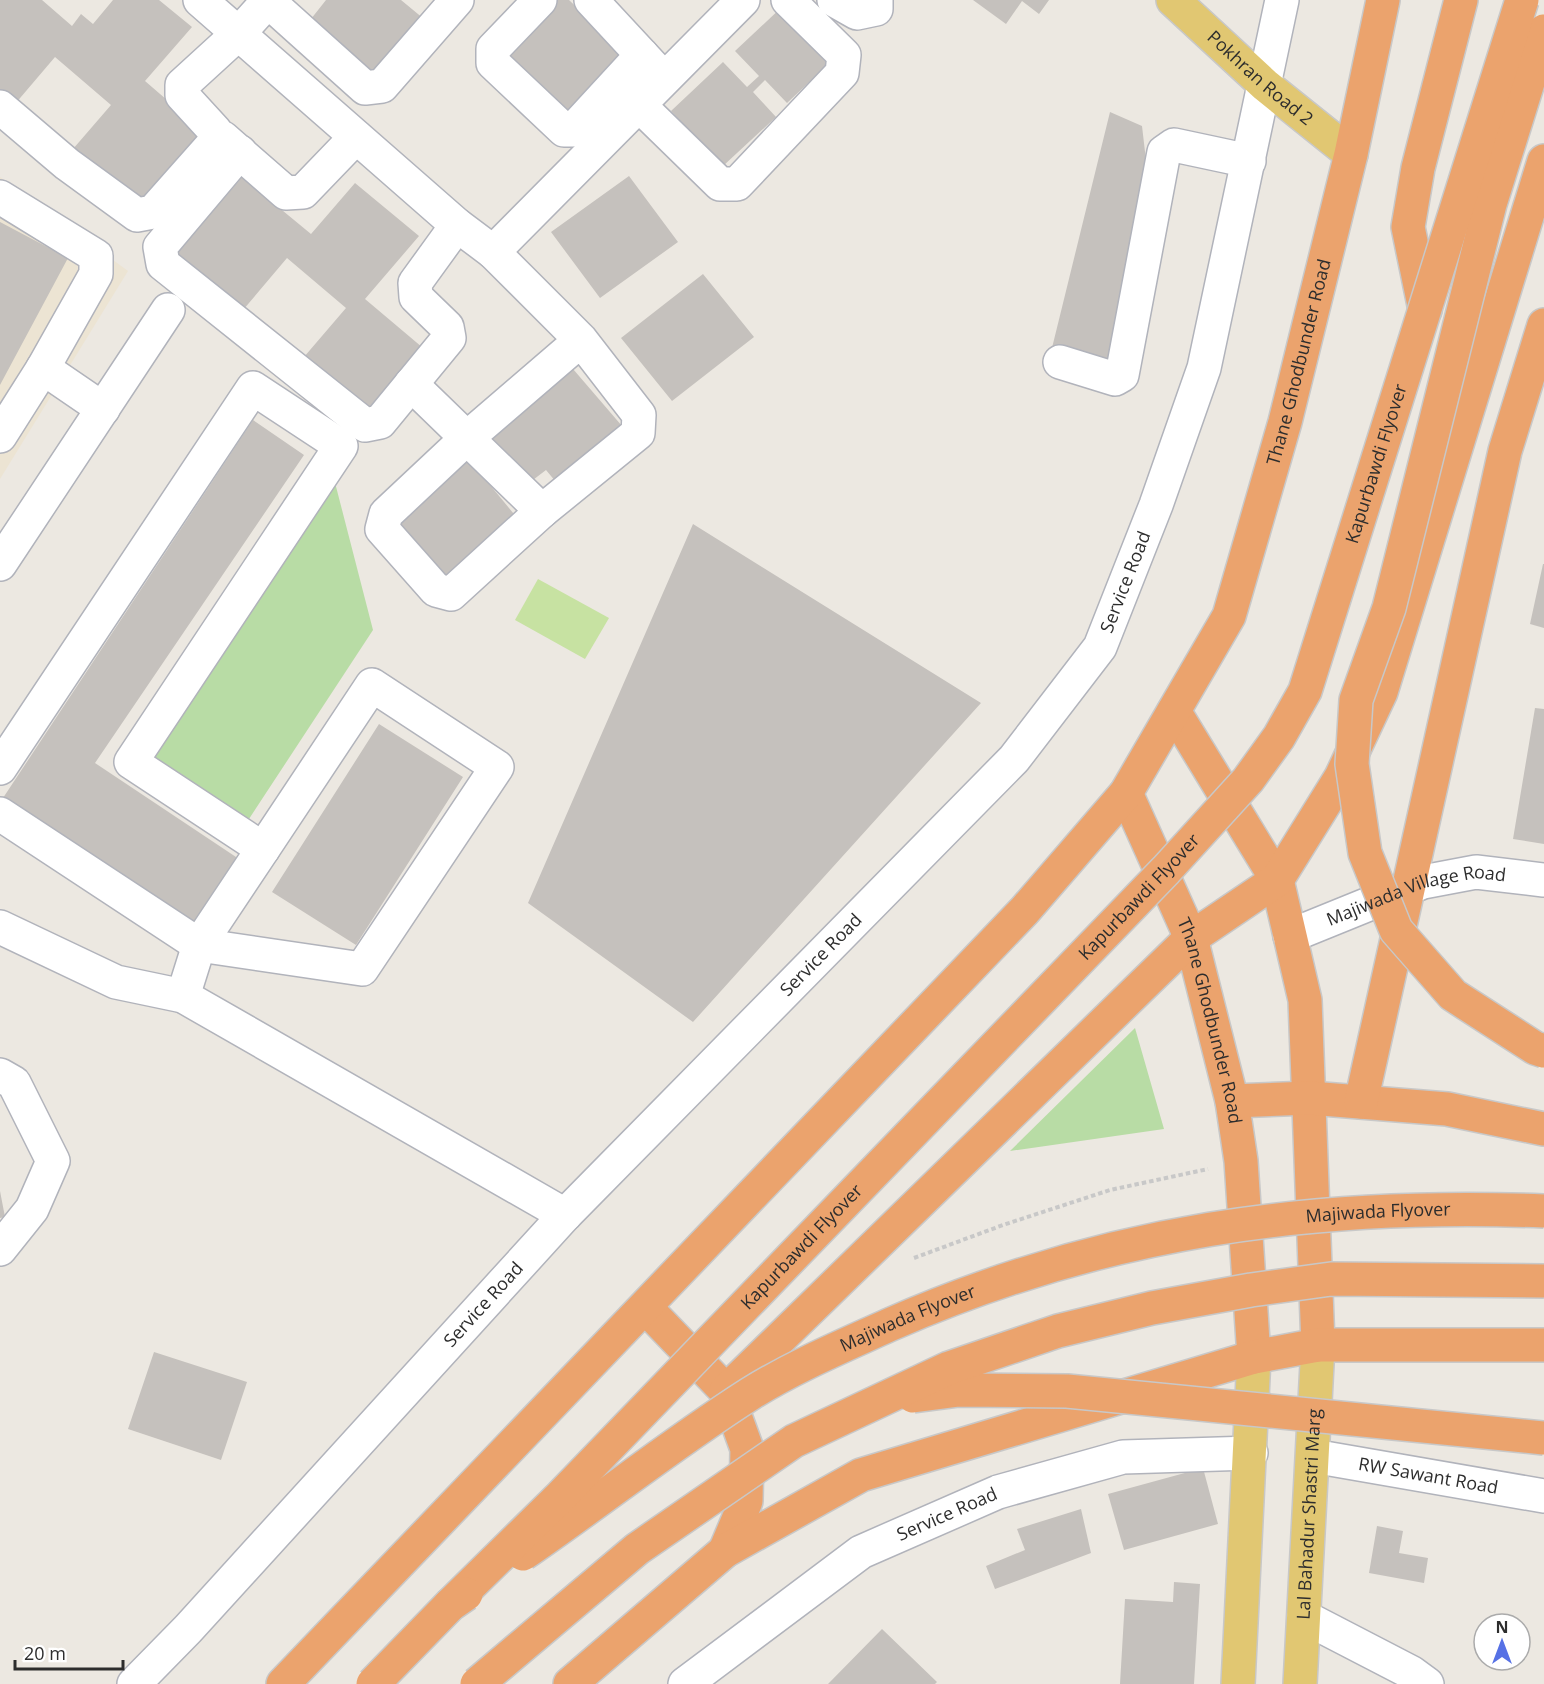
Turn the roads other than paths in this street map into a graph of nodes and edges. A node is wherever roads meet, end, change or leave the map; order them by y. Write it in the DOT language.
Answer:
graph roads {
  1 [pos="200,0"];
  2 [pos="540,0"];
  3 [pos="591,0"];
  4 [pos="743,0"];
  5 [pos="788,0"];
  6 [pos="834,0"];
  7 [pos="876,0"];
  8 [pos="1173,0"];
  9 [pos="1282,0"];
  10 [pos="1383,0"];
  11 [pos="1461,0"];
  12 [pos="1522,0"];
  13 [pos="268,1"];
  14 [pos="452,2"];
  15 [pos="1544,31"];
  16 [pos="240,32"];
  17 [pos="642,55"];
  18 [pos="666,80"];
  19 [pos="1265,85"];
  20 [pos="640,106"];
  21 [pos="0,107"];
  22 [pos="215,131"];
  23 [pos="356,137"];
  24 [pos="240,152"];
  25 [pos="1351,153"];
  26 [pos="1249,161"];
  27 [pos="1544,161"];
  28 [pos="0,197"];
  29 [pos="457,225"];
  30 [pos="493,252"];
  31 [pos="168,310"];
  32 [pos="1425,310"];
  33 [pos="1544,325"];
  34 [pos="581,340"];
  35 [pos="1060,362"];
  36 [pos="43,368"];
  37 [pos="411,384"];
  38 [pos="103,409"];
  39 [pos="0,435"];
  40 [pos="466,438"];
  41 [pos="542,512"];
  42 [pos="0,564"];
  43 [pos="1174,711"];
  44 [pos="0,768"];
  45 [pos="1126,793"];
  46 [pos="0,814"];
  47 [pos="263,849"];
  48 [pos="1277,880"];
  49 [pos="1544,880"];
  50 [pos="1408,889"];
  51 [pos="0,927"];
  52 [pos="1290,936"];
  53 [pos="1191,938"];
  54 [pos="199,945"];
  55 [pos="183,996"];
  56 [pos="1544,1051"];
  57 [pos="0,1075"];
  58 [pos="1310,1098"];
  59 [pos="1232,1101"];
  60 [pos="1361,1102"];
  61 [pos="1544,1129"];
  62 [pos="1544,1211"];
  63 [pos="565,1215"];
  64 [pos="0,1249"];
  65 [pos="1544,1281"];
  66 [pos="646,1308"];
  67 [pos="1318,1345"];
  68 [pos="1544,1346"];
  69 [pos="1254,1357"];
  70 [pos="726,1391"];
  71 [pos="882,1400"];
  72 [pos="1544,1438"];
  73 [pos="1251,1453"];
  74 [pos="1313,1456"];
  75 [pos="1544,1496"];
  76 [pos="725,1551"];
  77 [pos="450,1605"];
  78 [pos="1304,1617"];
  79 [pos="134,1684"];
  80 [pos="283,1684"];
  81 [pos="373,1684"];
  82 [pos="477,1684"];
  83 [pos="570,1684"];
  84 [pos="685,1684"];
  85 [pos="1239,1684"];
  86 [pos="1300,1684"];
  87 [pos="1427,1684"];
  1 -- 16 [label="street"];
  2 -- 17 [label="street"];
  3 -- 17 [label="street"];
  4 -- 18 [label="street"];
  5 -- 20 [label="street"];
  6 -- 7 [label="street"];
  8 -- 19 [label="main road, Pokhran Road 2"];
  9 -- 19 [label="street, Service Road"];
  10 -- 25 [label="highway, Thane Ghodbunder Road"];
  11 -- 32 [label="highway"];
  12 -- 32 [label="highway, Kapurbawdi Flyover, bridge"];
  13 -- 14 [label="street"];
  13 -- 16 [label="street"];
  15 -- 56 [label="highway, bridge"];
  16 -- 22 [label="street"];
  16 -- 23 [label="street"];
  17 -- 18 [label="street"];
  18 -- 20 [label="street"];
  19 -- 25 [label="main road, Pokhran Road 2"];
  19 -- 26 [label="street, Service Road"];
  20 -- 30 [label="street"];
  21 -- 22 [label="street"];
  22 -- 24 [label="street"];
  23 -- 24 [label="street"];
  23 -- 29 [label="street"];
  24 -- 37 [label="street"];
  25 -- 43 [label="highway, Thane Ghodbunder Road"];
  26 -- 35 [label="street"];
  26 -- 63 [label="street, Service Road"];
  27 -- 48 [label="highway"];
  28 -- 36 [label="street"];
  29 -- 30 [label="street"];
  29 -- 37 [label="street"];
  30 -- 34 [label="street"];
  31 -- 38 [label="street"];
  32 -- 77 [label="highway, Kapurbawdi Flyover, bridge"];
  33 -- 50 [label="highway"];
  34 -- 40 [label="street"];
  34 -- 41 [label="street"];
  36 -- 38 [label="street"];
  36 -- 39 [label="street"];
  37 -- 40 [label="street"];
  38 -- 42 [label="street"];
  40 -- 41 [label="street"];
  40 -- 41 [label="street"];
  43 -- 45 [label="highway, Thane Ghodbunder Road"];
  43 -- 48 [label="highway"];
  44 -- 47 [label="street"];
  45 -- 53 [label="highway, Thane Ghodbunder Road"];
  45 -- 66 [label="highway"];
  46 -- 54 [label="street"];
  47 -- 54 [label="street"];
  47 -- 54 [label="street"];
  48 -- 52 [label="highway"];
  48 -- 53 [label="highway"];
  49 -- 50 [label="street, Majiwada Village Road"];
  50 -- 52 [label="street, Majiwada Village Road"];
  50 -- 60 [label="highway"];
  51 -- 55 [label="street"];
  52 -- 58 [label="highway"];
  53 -- 59 [label="highway, Thane Ghodbunder Road"];
  53 -- 70 [label="highway"];
  54 -- 55 [label="street"];
  55 -- 63 [label="street"];
  57 -- 64 [label="street"];
  58 -- 59 [label="highway"];
  58 -- 60 [label="highway"];
  58 -- 67 [label="highway"];
  59 -- 69 [label="highway, Thane Ghodbunder Road"];
  60 -- 61 [label="highway"];
  62 -- 77 [label="highway, Majiwada Flyover, bridge"];
  63 -- 79 [label="street, Service Road"];
  65 -- 71 [label="highway, bridge"];
  66 -- 70 [label="highway"];
  66 -- 80 [label="highway"];
  67 -- 68 [label="highway"];
  67 -- 69 [label="highway"];
  67 -- 74 [label="main road, Lal Bahadur Shastri Marg"];
  69 -- 73 [label="main road"];
  69 -- 76 [label="highway"];
  70 -- 76 [label="highway"];
  71 -- 72 [label="highway, bridge"];
  71 -- 82 [label="highway, bridge"];
  73 -- 84 [label="street, Service Road"];
  73 -- 85 [label="main road"];
  74 -- 75 [label="street, RW Sawant Road"];
  74 -- 78 [label="main road, Lal Bahadur Shastri Marg"];
  76 -- 83 [label="highway"];
  77 -- 81 [label="highway, Majiwada Flyover, bridge"];
  78 -- 86 [label="main road, Lal Bahadur Shastri Marg"];
  78 -- 87 [label="street"];
}
